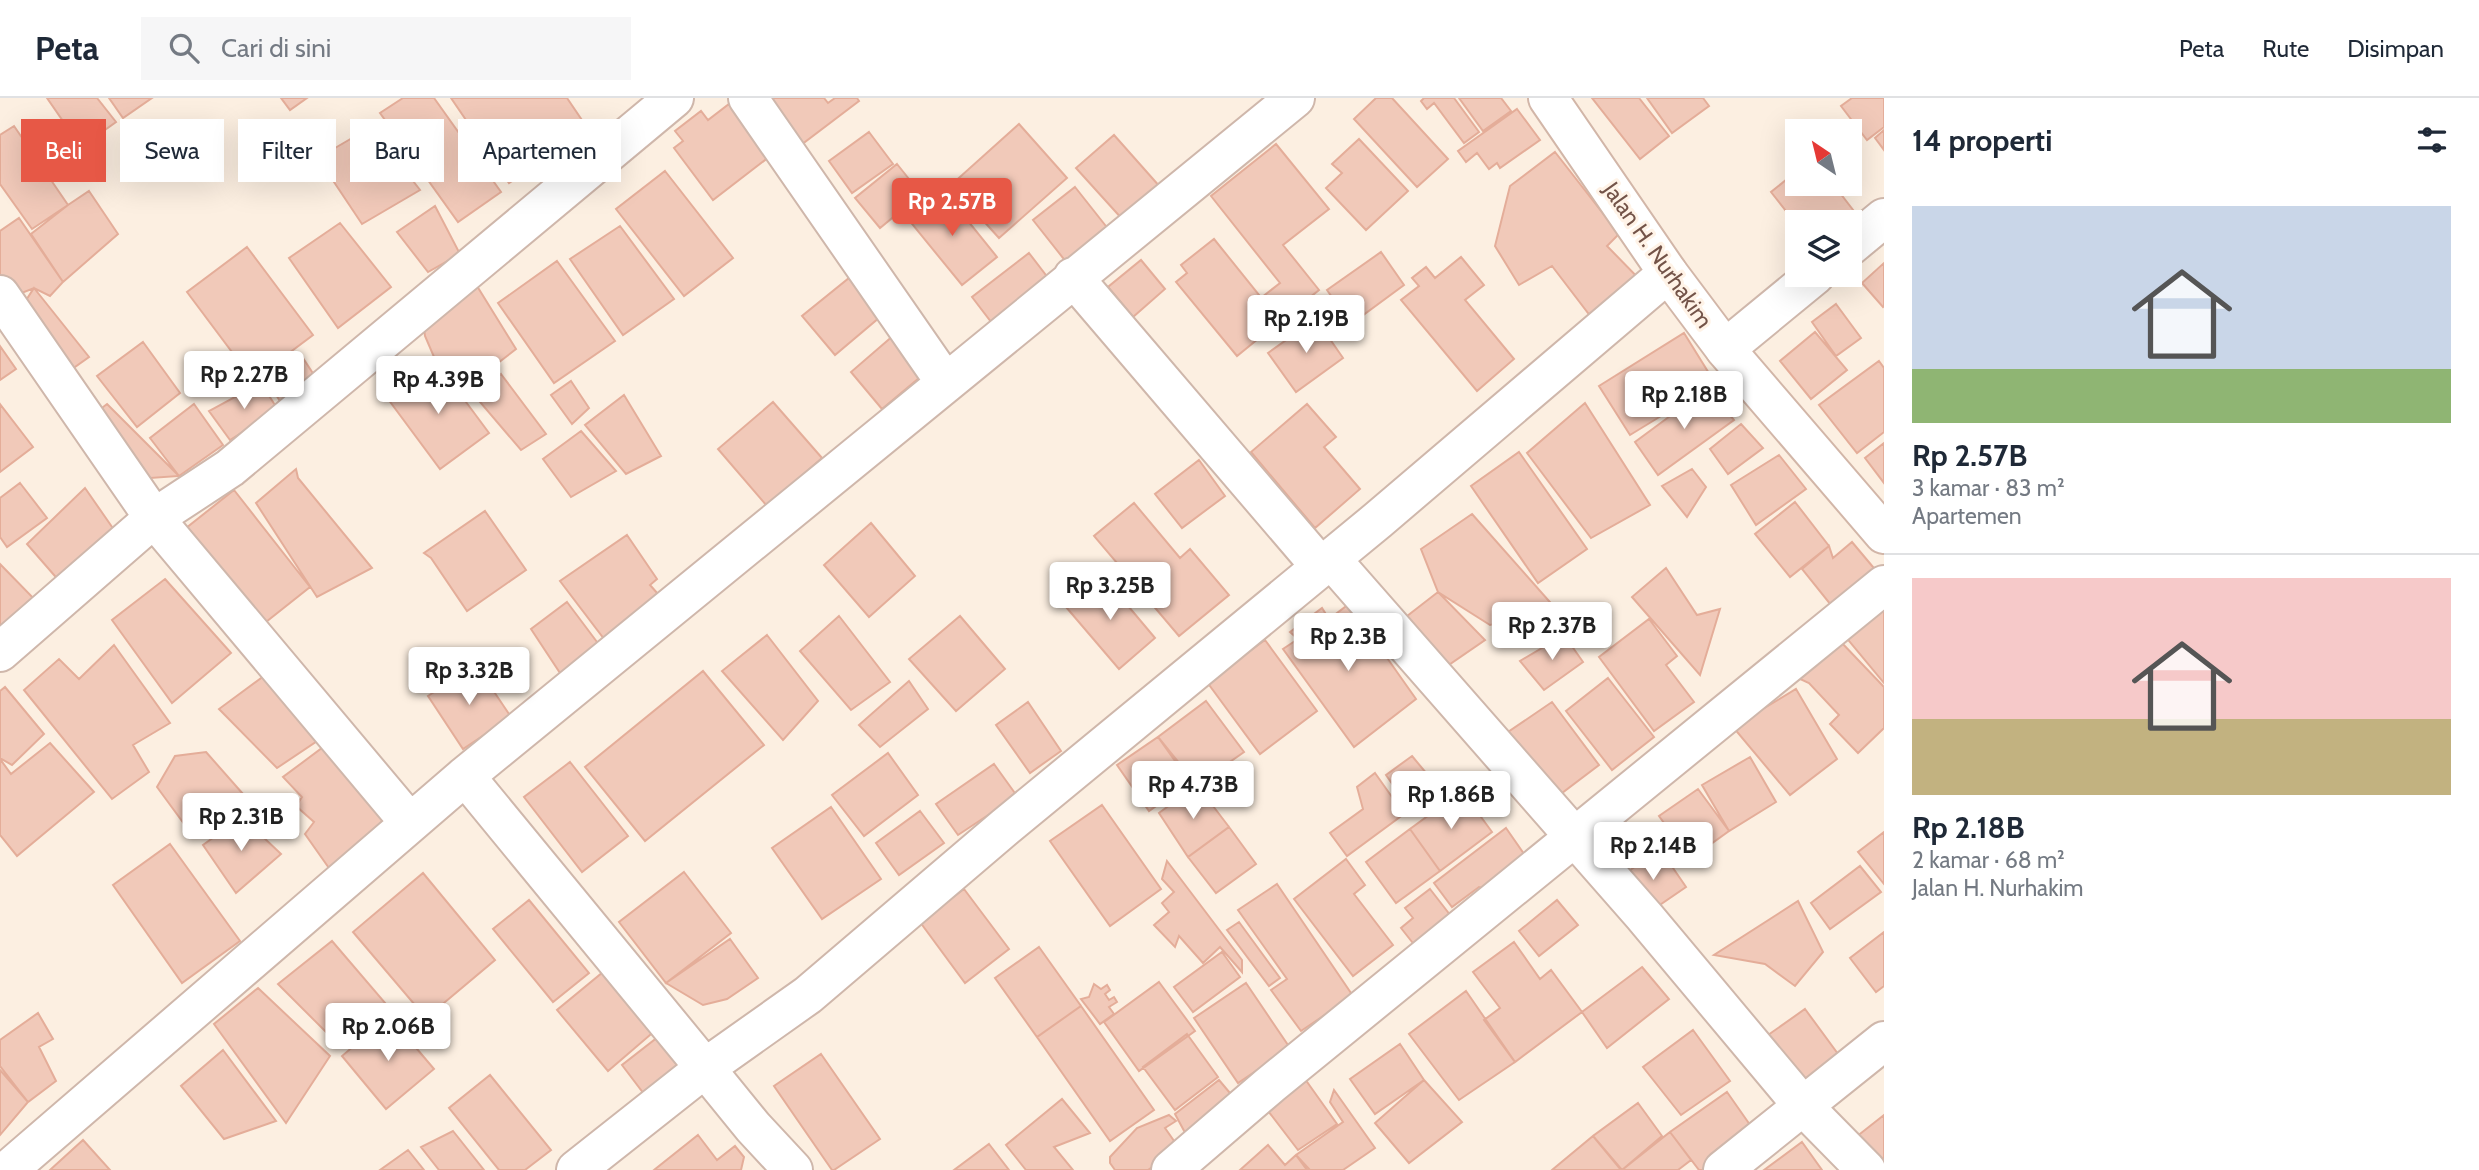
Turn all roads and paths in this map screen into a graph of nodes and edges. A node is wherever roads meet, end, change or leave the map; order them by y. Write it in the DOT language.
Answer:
graph roads {
  1 [pos="674,98"];
  2 [pos="748,98"];
  3 [pos="1294,98"];
  4 [pos="1549,98"];
  5 [pos="1884,218"];
  6 [pos="1862,236"];
  7 [pos="1668,273"];
  8 [pos="1073,277"];
  9 [pos="1800,287"];
  10 [pos="0,295"];
  11 [pos="1725,349"];
  12 [pos="945,383"];
  13 [pos="154,518"];
  14 [pos="1884,534"];
  15 [pos="1326,563"];
  16 [pos="1884,585"];
  17 [pos="0,652"];
  18 [pos="465,776"];
  19 [pos="410,823"];
  20 [pos="1573,838"];
  21 [pos="1884,1041"];
  22 [pos="705,1069"];
  23 [pos="1803,1106"];
  24 [pos="8,1170"];
  25 [pos="576,1170"];
  26 [pos="793,1170"];
  27 [pos="1171,1170"];
  28 [pos="1723,1170"];
  29 [pos="1866,1170"];
  1 -- 13 [label="street"];
  2 -- 12 [label="street"];
  3 -- 8 [label="street"];
  4 -- 7 [label="street, Jalan H. Nurhakim"];
  5 -- 6 [label="street"];
  7 -- 11 [label="street, Jalan H. Nurhakim"];
  7 -- 15 [label="street"];
  8 -- 12 [label="street"];
  8 -- 15 [label="street"];
  9 -- 11 [label="street"];
  10 -- 13 [label="street"];
  11 -- 14 [label="street, Jalan H. Nurhakim"];
  12 -- 18 [label="street"];
  13 -- 17 [label="street"];
  13 -- 19 [label="street"];
  15 -- 20 [label="street"];
  15 -- 22 [label="street"];
  16 -- 20 [label="street"];
  18 -- 19 [label="street"];
  18 -- 22 [label="street"];
  19 -- 24 [label="street"];
  20 -- 23 [label="street"];
  20 -- 27 [label="street"];
  21 -- 23 [label="street"];
  22 -- 25 [label="street"];
  22 -- 26 [label="street"];
  23 -- 28 [label="street"];
  23 -- 29 [label="street"];
}
